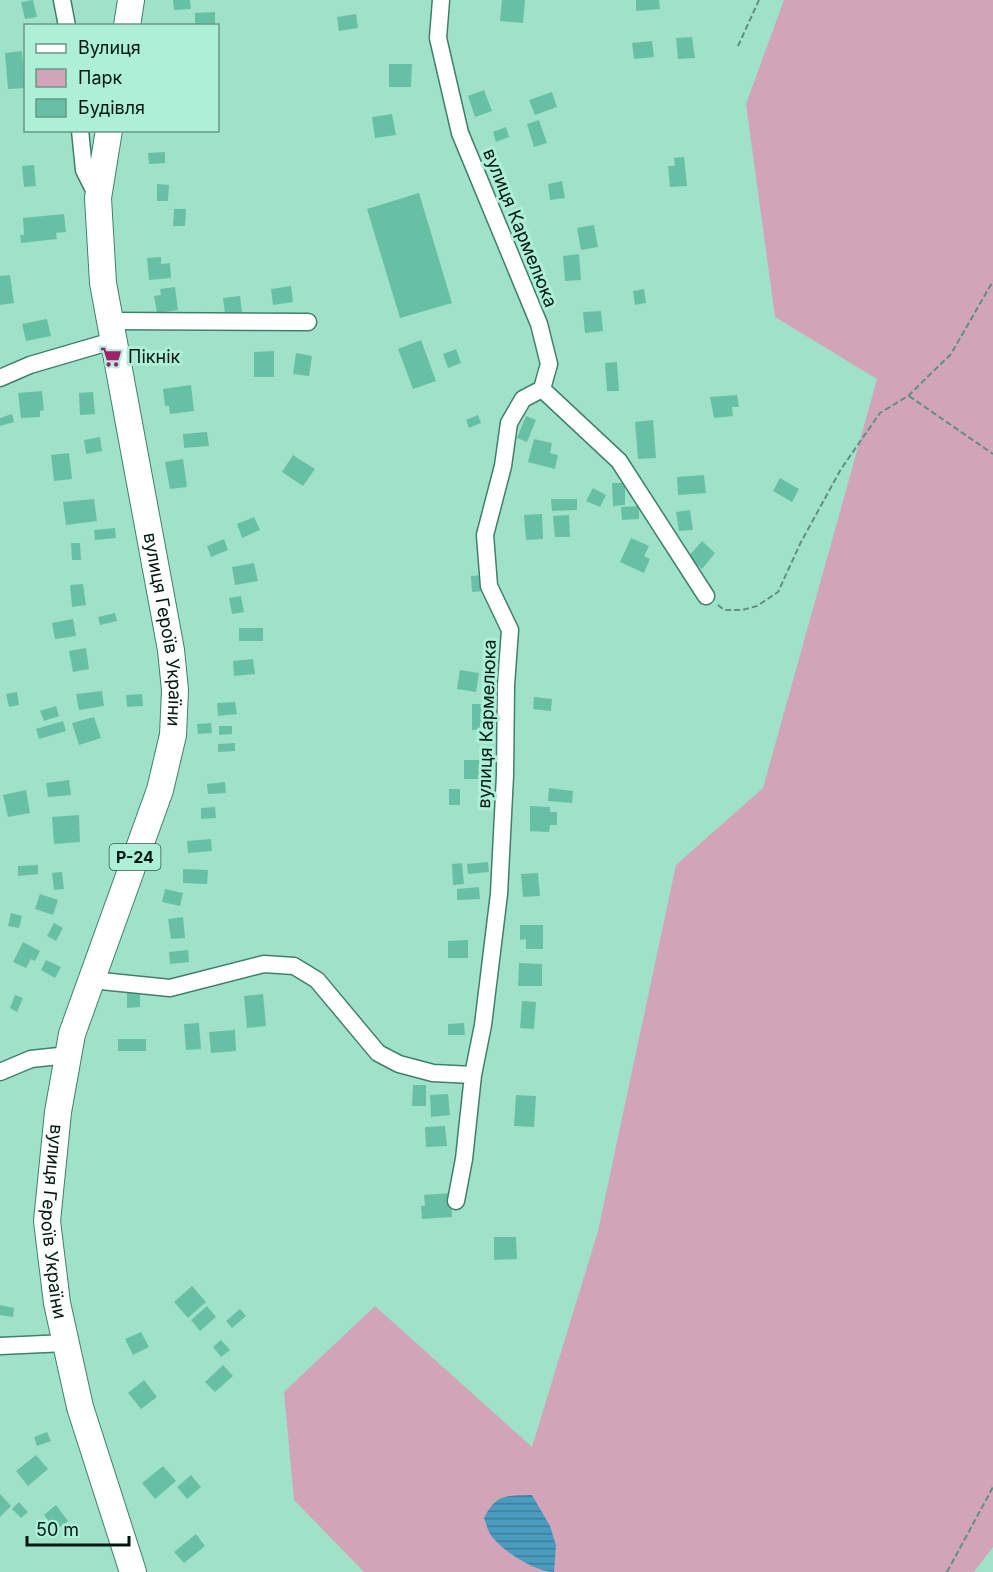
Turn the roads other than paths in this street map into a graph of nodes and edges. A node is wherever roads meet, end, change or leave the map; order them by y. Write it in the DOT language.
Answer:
graph roads {
  1 [pos="62,0"];
  2 [pos="131,0"];
  3 [pos="441,0"];
  4 [pos="67,24"];
  5 [pos="127,24"];
  6 [pos="80,132"];
  7 [pos="109,132"];
  8 [pos="98,198"];
  9 [pos="308,322"];
  10 [pos="111,331"];
  11 [pos="0,378"];
  12 [pos="542,389"];
  13 [pos="706,596"];
  14 [pos="91,980"];
  15 [pos="68,1055"];
  16 [pos="0,1072"];
  17 [pos="473,1075"];
  18 [pos="456,1201"];
  19 [pos="66,1343"];
  20 [pos="0,1346"];
  21 [pos="133,1572"];
  1 -- 4 [label="street"];
  2 -- 5 [label="main road"];
  3 -- 12 [label="street, вулиця Кармелюка"];
  6 -- 8 [label="street"];
  7 -- 8 [label="main road, вулиця Героїв України / Р-24"];
  8 -- 10 [label="main road, вулиця Героїв України / Р-24"];
  9 -- 10 [label="street"];
  10 -- 11 [label="street"];
  10 -- 14 [label="main road, вулиця Героїв України / Р-24"];
  12 -- 13 [label="street"];
  12 -- 17 [label="street, вулиця Кармелюка"];
  14 -- 15 [label="main road, вулиця Героїв України / Р-24"];
  14 -- 17 [label="street"];
  15 -- 16 [label="street"];
  15 -- 19 [label="main road, вулиця Героїв України / Р-24"];
  17 -- 18 [label="street, вулиця Кармелюка"];
  19 -- 20 [label="street"];
  19 -- 21 [label="main road, вулиця Героїв України / Р-24"];
}
